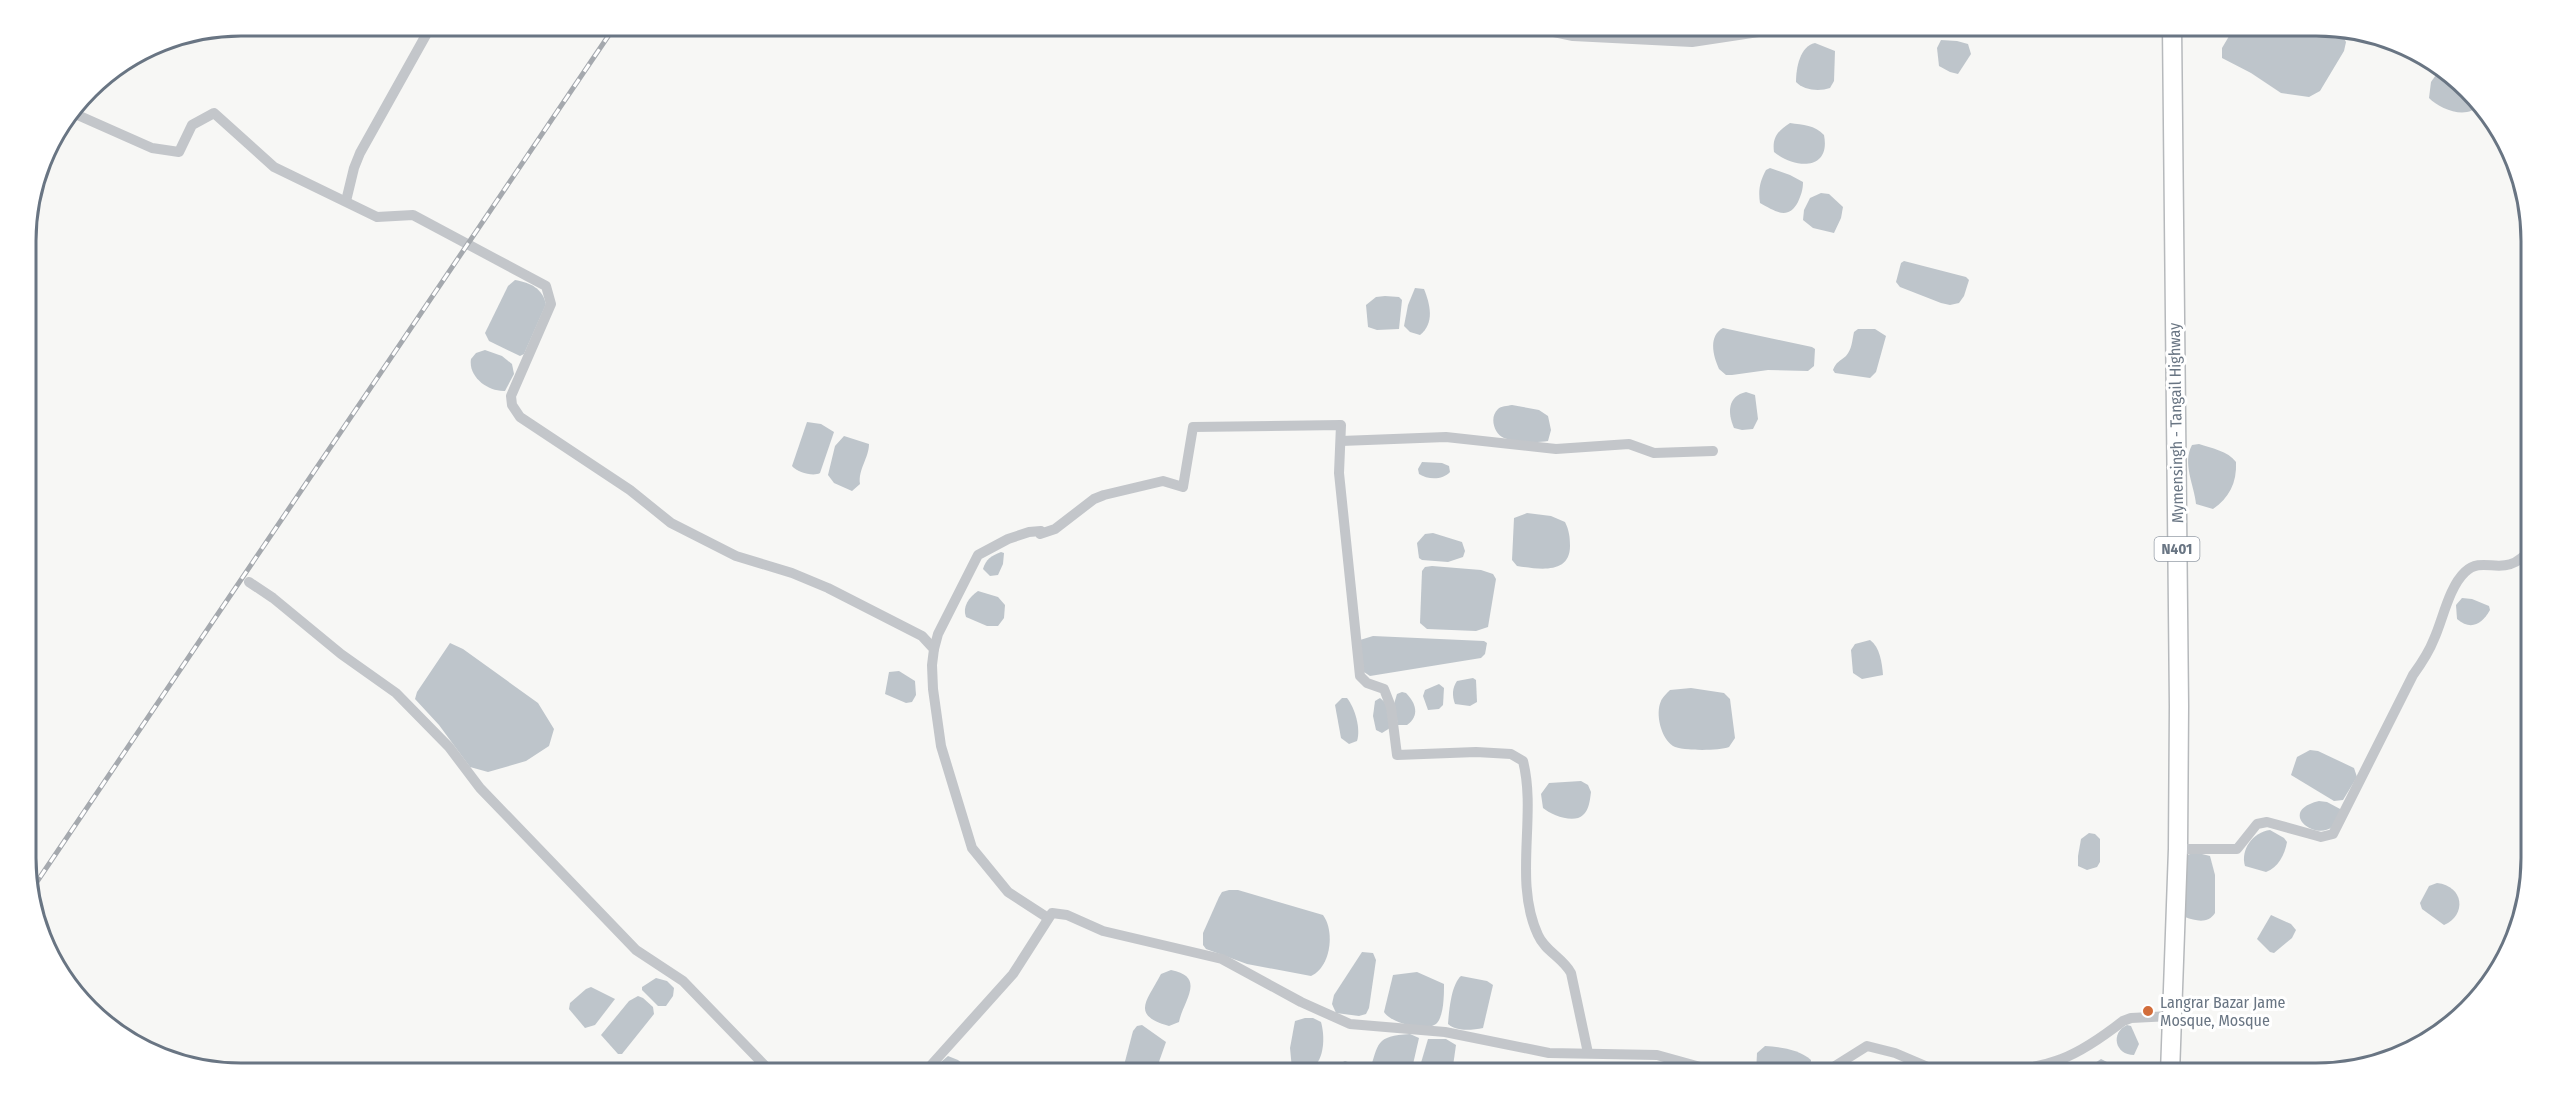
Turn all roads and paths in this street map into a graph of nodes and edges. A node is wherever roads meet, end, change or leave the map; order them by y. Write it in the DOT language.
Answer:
graph roads {
  1 [pos="425,36"];
  2 [pos="1573,36"];
  3 [pos="1732,36"];
  4 [pos="2172,36"];
  5 [pos="79,115"];
  6 [pos="345,201"];
  7 [pos="1341,441"];
  8 [pos="1713,451"];
  9 [pos="2521,560"];
  10 [pos="249,582"];
  11 [pos="934,649"];
  12 [pos="2178,849"];
  13 [pos="1048,918"];
  14 [pos="2171,1016"];
  15 [pos="1588,1053"];
  16 [pos="762,1063"];
  17 [pos="933,1063"];
  18 [pos="1686,1063"];
  19 [pos="1840,1063"];
  20 [pos="1918,1063"];
  21 [pos="2050,1063"];
  22 [pos="2169,1063"];
  1 -- 6 [label="street"];
  2 -- 3 [label="street"];
  4 -- 12 [label="highway, Mymensingh - Tangail Highway / N401"];
  5 -- 6 [label="street"];
  6 -- 11 [label="street"];
  7 -- 8 [label="street"];
  7 -- 11 [label="street"];
  7 -- 15 [label="street"];
  9 -- 12 [label="street"];
  10 -- 16 [label="street"];
  11 -- 13 [label="street"];
  12 -- 14 [label="highway, Mymensingh - Tangail Highway / N401"];
  13 -- 15 [label="street"];
  13 -- 17 [label="street"];
  14 -- 21 [label="street"];
  14 -- 22 [label="highway, Mymensingh - Tangail Highway / N401"];
  15 -- 18 [label="street"];
  19 -- 20 [label="street"];
}
